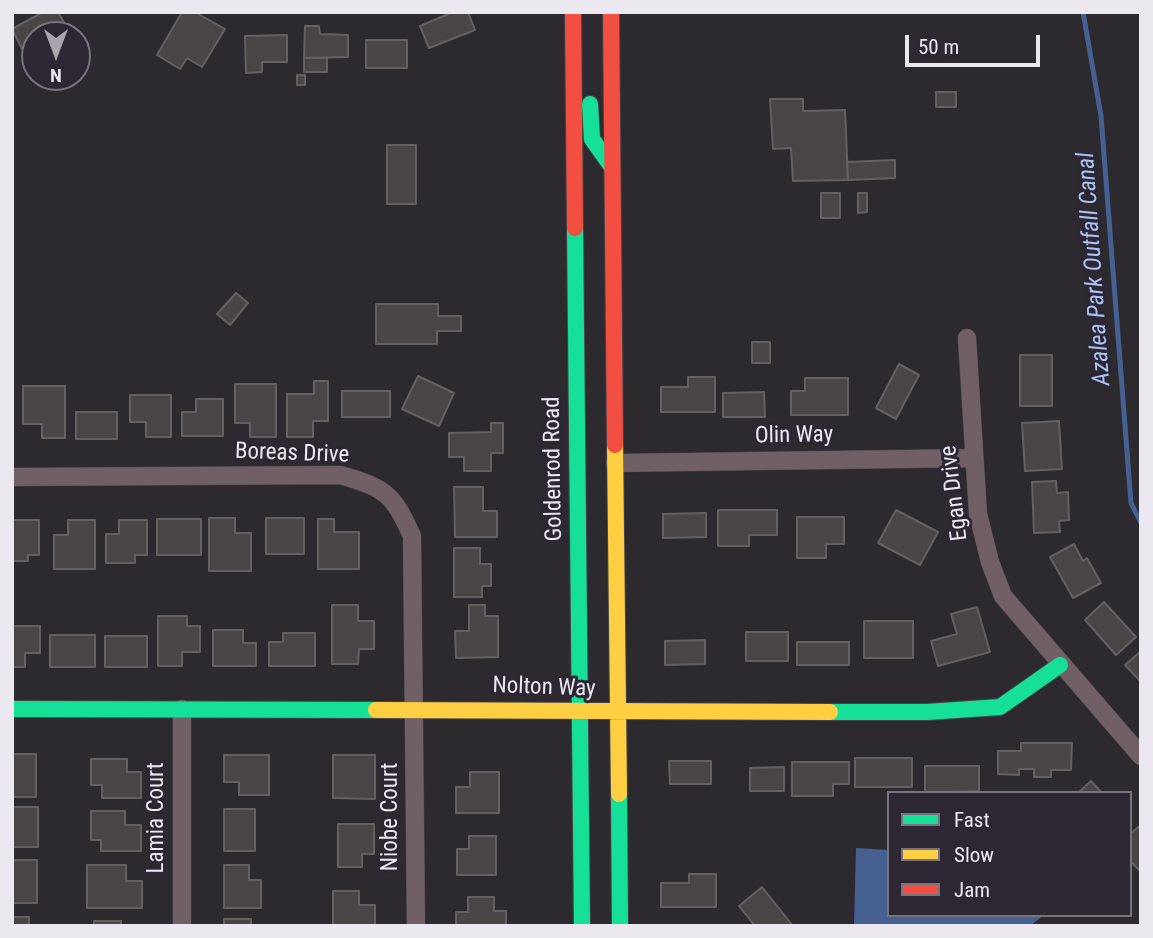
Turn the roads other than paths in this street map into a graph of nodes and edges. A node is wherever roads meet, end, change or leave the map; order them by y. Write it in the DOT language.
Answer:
graph roads {
  1 [pos="573,12"];
  2 [pos="611,12"];
  3 [pos="573,45"];
  4 [pos="612,167"];
  5 [pos="967,338"];
  6 [pos="974,458"];
  7 [pos="615,463"];
  8 [pos="12,477"];
  9 [pos="1060,665"];
  10 [pos="414,708"];
  11 [pos="12,709"];
  12 [pos="181,709"];
  13 [pos="580,711"];
  14 [pos="618,713"];
  15 [pos="1141,756"];
  16 [pos="182,926"];
  17 [pos="416,926"];
  18 [pos="582,926"];
  19 [pos="620,926"];
  1 -- 3 [label="main road, Goldenrod Road"];
  2 -- 4 [label="main road"];
  3 -- 4 [label="main road"];
  3 -- 13 [label="main road, Goldenrod Road"];
  4 -- 7 [label="main road"];
  5 -- 6 [label="street, Egan Drive"];
  6 -- 7 [label="street, Olin Way"];
  6 -- 9 [label="street, Egan Drive"];
  7 -- 14 [label="main road"];
  8 -- 10 [label="street, Boreas Drive"];
  9 -- 14 [label="main road, Nolton Way"];
  9 -- 15 [label="street, Egan Drive"];
  10 -- 12 [label="main road, Nolton Way"];
  10 -- 13 [label="main road, Nolton Way"];
  10 -- 17 [label="street, Niobe Court"];
  11 -- 12 [label="main road, Nolton Way"];
  12 -- 16 [label="street, Lamia Court"];
  13 -- 14 [label="main road, Nolton Way"];
  13 -- 18 [label="main road, Goldenrod Road"];
  14 -- 19 [label="main road"];
}
